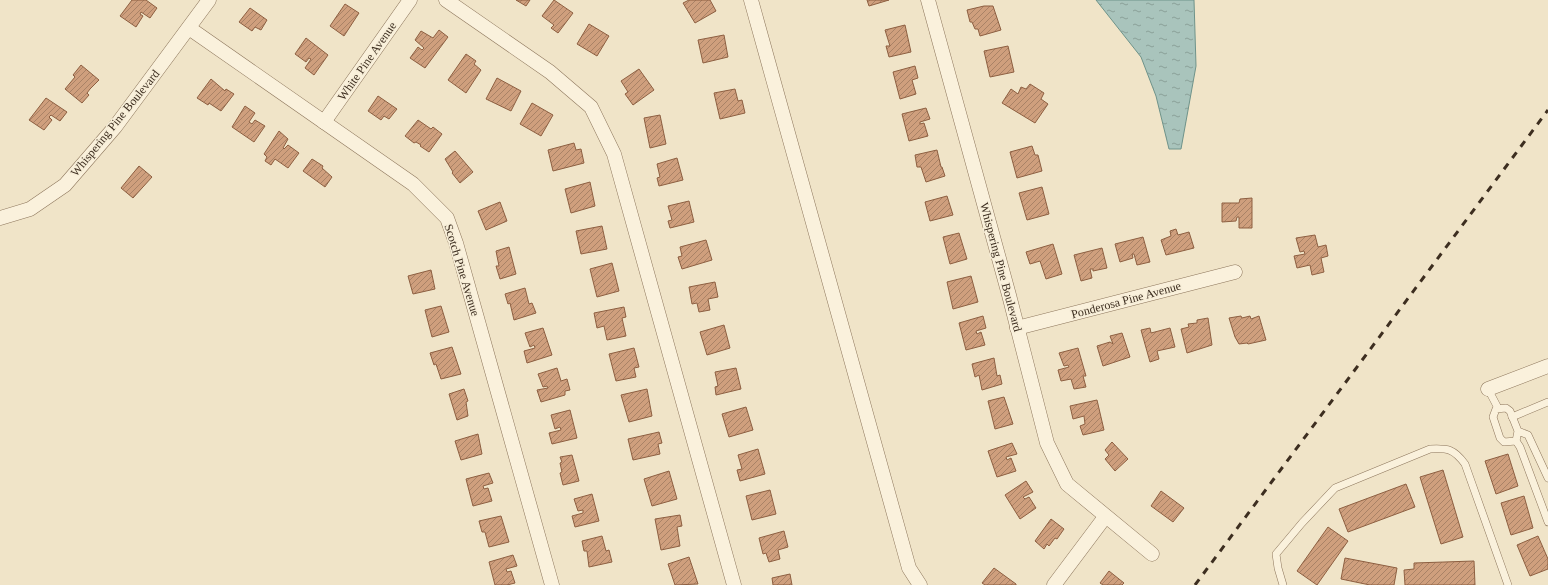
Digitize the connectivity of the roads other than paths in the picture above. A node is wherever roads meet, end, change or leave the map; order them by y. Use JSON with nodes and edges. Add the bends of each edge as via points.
{"nodes":[{"id":1,"x":209,"y":0,"type":"edge"},
{"id":2,"x":410,"y":0,"type":"edge"},
{"id":3,"x":446,"y":0,"type":"edge"},
{"id":4,"x":751,"y":0,"type":"edge"},
{"id":5,"x":928,"y":0,"type":"edge"},
{"id":6,"x":189,"y":28,"type":"junction"},
{"id":7,"x":324,"y":122,"type":"junction"},
{"id":8,"x":0,"y":218,"type":"edge"},
{"id":9,"x":1235,"y":272,"type":"dead end"},
{"id":10,"x":1017,"y":328,"type":"junction"},
{"id":11,"x":1548,"y":366,"type":"edge"},
{"id":12,"x":1488,"y":388,"type":"joint"},
{"id":13,"x":1548,"y":402,"type":"edge"},
{"id":14,"x":1498,"y":408,"type":"junction"},
{"id":15,"x":1512,"y":417,"type":"junction"},
{"id":16,"x":1518,"y":431,"type":"junction"},
{"id":17,"x":1516,"y":441,"type":"junction"},
{"id":18,"x":1548,"y":478,"type":"edge"},
{"id":19,"x":1105,"y":517,"type":"junction"},
{"id":20,"x":1548,"y":522,"type":"edge"},
{"id":21,"x":1152,"y":554,"type":"dead end"},
{"id":22,"x":552,"y":585,"type":"edge"},
{"id":23,"x":734,"y":585,"type":"edge"},
{"id":24,"x":920,"y":585,"type":"edge"},
{"id":25,"x":1054,"y":585,"type":"edge"},
{"id":26,"x":1283,"y":585,"type":"edge"},
{"id":27,"x":1508,"y":585,"type":"edge"}],
"edges":[{"from":1,"to":6,"type":"street","name":"Whispering Pine Boulevard"},
{"from":2,"to":7,"type":"street","name":"White Pine Avenue"},
{"from":3,"to":23,"type":"street","via":[[550,72],[591,107],[614,154]]},
{"from":4,"to":24,"type":"street","via":[[910,568]]},
{"from":5,"to":10,"type":"street","name":"Whispering Pine Boulevard"},
{"from":6,"to":7,"type":"street","name":"Scotch Pine Avenue"},
{"from":6,"to":8,"type":"street","name":"Whispering Pine Boulevard","via":[[115,127],[65,185],[30,209]]},
{"from":7,"to":22,"type":"street","name":"Scotch Pine Avenue","via":[[413,184],[446,218],[458,251]]},
{"from":9,"to":10,"type":"street","name":"Ponderosa Pine Avenue"},
{"from":10,"to":19,"type":"street","name":"Whispering Pine Boulevard","via":[[1054,461],[1067,484]]},
{"from":11,"to":12,"type":"street"},
{"from":12,"to":14,"type":"lane"},
{"from":13,"to":15,"type":"lane"},
{"from":14,"to":15,"type":"lane","via":[[1506,408]]},
{"from":14,"to":17,"type":"lane","via":[[1493,417],[1500,438],[1504,442]]},
{"from":15,"to":16,"type":"lane"},
{"from":16,"to":17,"type":"lane"},
{"from":16,"to":18,"type":"lane","via":[[1528,435]]},
{"from":17,"to":20,"type":"lane"},
{"from":19,"to":21,"type":"street","name":"Whispering Pine Boulevard"},
{"from":19,"to":25,"type":"street"},
{"from":26,"to":27,"type":"lane","via":[[1276,554],[1336,488],[1430,449],[1444,448],[1456,453],[1466,464]]}]}
